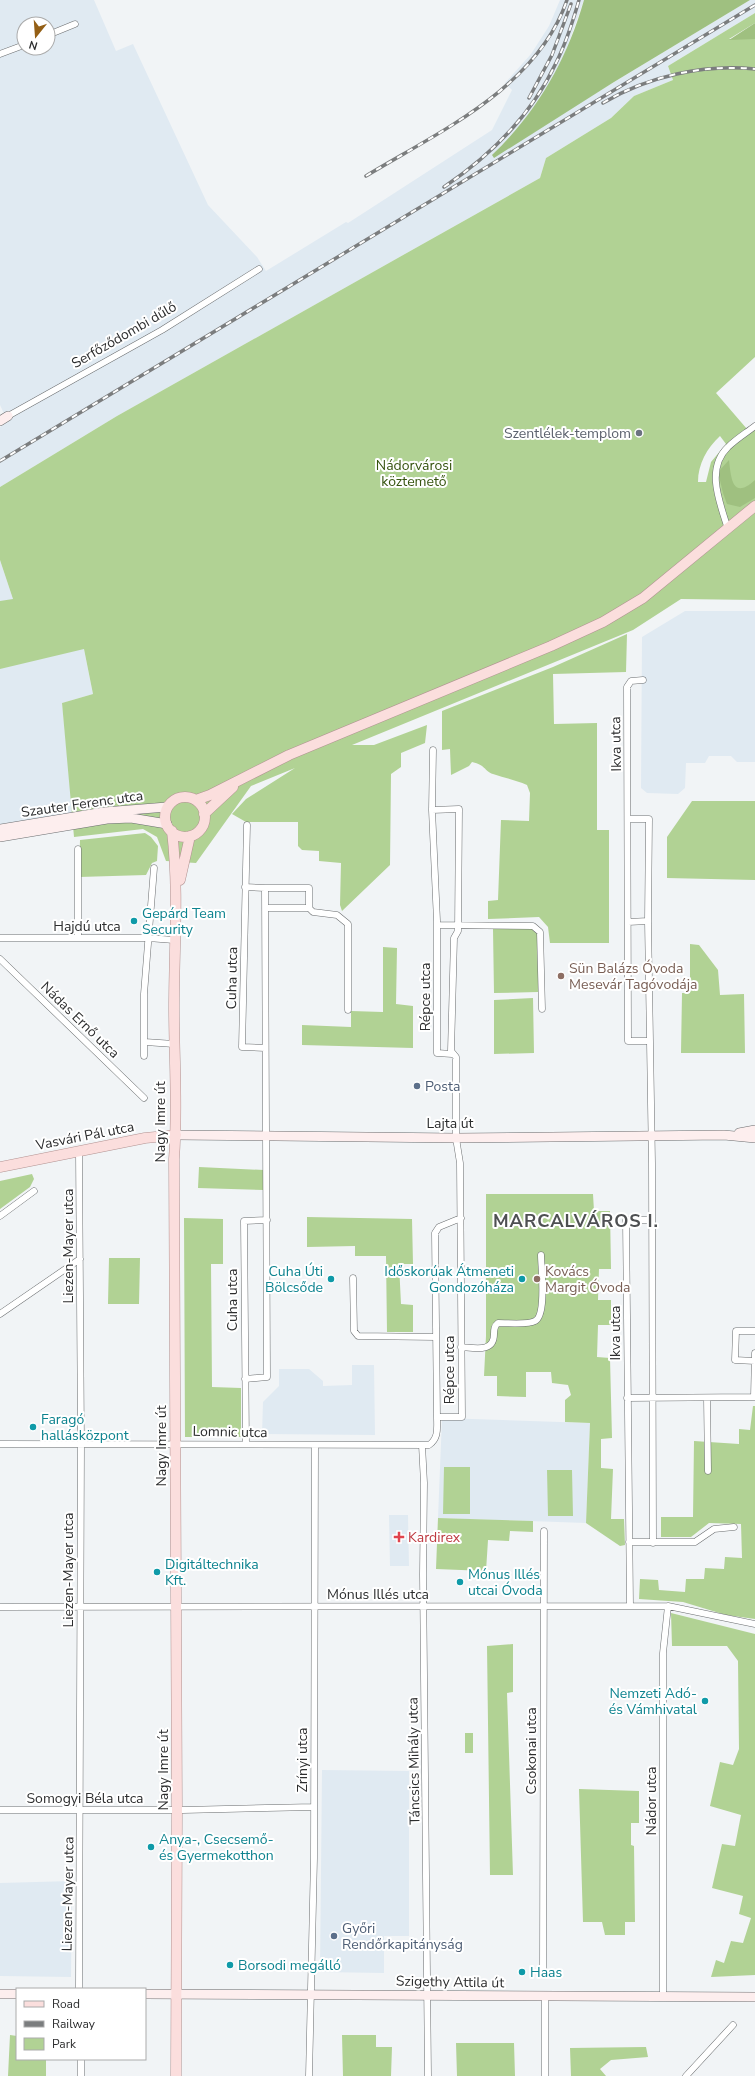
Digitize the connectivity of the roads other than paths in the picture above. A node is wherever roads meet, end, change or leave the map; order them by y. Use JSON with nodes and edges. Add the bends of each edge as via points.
{"nodes":[{"id":1,"x":75,"y":24,"type":"dead end"},
{"id":2,"x":56,"y":32,"type":"edge"},
{"id":3,"x":16,"y":48,"type":"edge"},
{"id":4,"x":0,"y":54,"type":"edge"},
{"id":5,"x":259,"y":269,"type":"dead end"},
{"id":6,"x":4,"y":419,"type":"edge"},
{"id":7,"x":755,"y":426,"type":"edge"},
{"id":8,"x":755,"y":506,"type":"edge"},
{"id":9,"x":728,"y":529,"type":"junction"},
{"id":10,"x":642,"y":680,"type":"dead end"},
{"id":11,"x":433,"y":750,"type":"dead end"},
{"id":12,"x":243,"y":778,"type":"junction"},
{"id":13,"x":196,"y":800,"type":"junction"},
{"id":14,"x":167,"y":807,"type":"junction"},
{"id":15,"x":432,"y":810,"type":"junction"},
{"id":16,"x":204,"y":814,"type":"junction"},
{"id":17,"x":628,"y":819,"type":"junction"},
{"id":18,"x":247,"y":824,"type":"dead end"},
{"id":19,"x":169,"y":828,"type":"junction"},
{"id":20,"x":0,"y":830,"type":"edge"},
{"id":21,"x":190,"y":836,"type":"junction"},
{"id":22,"x":0,"y":837,"type":"edge"},
{"id":23,"x":78,"y":849,"type":"dead end"},
{"id":24,"x":154,"y":868,"type":"dead end"},
{"id":25,"x":245,"y":887,"type":"junction"},
{"id":26,"x":265,"y":888,"type":"junction"},
{"id":27,"x":176,"y":898,"type":"junction"},
{"id":28,"x":265,"y":908,"type":"junction"},
{"id":29,"x":309,"y":908,"type":"junction"},
{"id":30,"x":648,"y":921,"type":"junction"},
{"id":31,"x":628,"y":922,"type":"junction"},
{"id":32,"x":437,"y":925,"type":"junction"},
{"id":33,"x":458,"y":925,"type":"junction"},
{"id":34,"x":0,"y":938,"type":"edge"},
{"id":35,"x":78,"y":938,"type":"junction"},
{"id":36,"x":148,"y":938,"type":"junction"},
{"id":37,"x":174,"y":940,"type":"junction"},
{"id":38,"x":0,"y":959,"type":"edge"},
{"id":39,"x":542,"y":1009,"type":"dead end"},
{"id":40,"x":348,"y":1010,"type":"dead end"},
{"id":41,"x":145,"y":1042,"type":"junction"},
{"id":42,"x":649,"y":1042,"type":"junction"},
{"id":43,"x":174,"y":1044,"type":"junction"},
{"id":44,"x":265,"y":1048,"type":"junction"},
{"id":45,"x":452,"y":1054,"type":"junction"},
{"id":46,"x":144,"y":1056,"type":"dead end"},
{"id":47,"x":144,"y":1098,"type":"dead end"},
{"id":48,"x":755,"y":1130,"type":"edge"},
{"id":49,"x":176,"y":1135,"type":"junction"},
{"id":50,"x":724,"y":1135,"type":"junction"},
{"id":51,"x":651,"y":1136,"type":"junction"},
{"id":52,"x":266,"y":1137,"type":"junction"},
{"id":53,"x":456,"y":1138,"type":"junction"},
{"id":54,"x":755,"y":1138,"type":"edge"},
{"id":55,"x":79,"y":1151,"type":"junction"},
{"id":56,"x":0,"y":1167,"type":"edge"},
{"id":57,"x":34,"y":1191,"type":"dead end"},
{"id":58,"x":0,"y":1216,"type":"edge"},
{"id":59,"x":461,"y":1218,"type":"junction"},
{"id":60,"x":267,"y":1220,"type":"junction"},
{"id":61,"x":651,"y":1220,"type":"junction"},
{"id":62,"x":541,"y":1255,"type":"dead end"},
{"id":63,"x":80,"y":1259,"type":"junction"},
{"id":64,"x":353,"y":1278,"type":"dead end"},
{"id":65,"x":0,"y":1314,"type":"edge"},
{"id":66,"x":755,"y":1331,"type":"edge"},
{"id":67,"x":436,"y":1337,"type":"junction"},
{"id":68,"x":461,"y":1347,"type":"junction"},
{"id":69,"x":755,"y":1353,"type":"edge"},
{"id":70,"x":755,"y":1361,"type":"edge"},
{"id":71,"x":244,"y":1379,"type":"junction"},
{"id":72,"x":627,"y":1398,"type":"junction"},
{"id":73,"x":652,"y":1398,"type":"junction"},
{"id":74,"x":707,"y":1398,"type":"junction"},
{"id":75,"x":438,"y":1417,"type":"junction"},
{"id":76,"x":81,"y":1443,"type":"junction"},
{"id":77,"x":175,"y":1443,"type":"junction"},
{"id":78,"x":0,"y":1444,"type":"edge"},
{"id":79,"x":246,"y":1444,"type":"junction"},
{"id":80,"x":315,"y":1445,"type":"junction"},
{"id":81,"x":422,"y":1445,"type":"junction"},
{"id":82,"x":708,"y":1471,"type":"dead end"},
{"id":83,"x":734,"y":1527,"type":"dead end"},
{"id":84,"x":544,"y":1531,"type":"dead end"},
{"id":85,"x":629,"y":1542,"type":"junction"},
{"id":86,"x":653,"y":1543,"type":"junction"},
{"id":87,"x":314,"y":1605,"type":"junction"},
{"id":88,"x":630,"y":1605,"type":"junction"},
{"id":89,"x":0,"y":1606,"type":"edge"},
{"id":90,"x":424,"y":1606,"type":"junction"},
{"id":91,"x":543,"y":1606,"type":"junction"},
{"id":92,"x":668,"y":1606,"type":"junction"},
{"id":93,"x":176,"y":1607,"type":"junction"},
{"id":94,"x":79,"y":1608,"type":"junction"},
{"id":95,"x":755,"y":1624,"type":"edge"},
{"id":96,"x":314,"y":1807,"type":"junction"},
{"id":97,"x":81,"y":1808,"type":"junction"},
{"id":98,"x":0,"y":1810,"type":"edge"},
{"id":99,"x":177,"y":1810,"type":"junction"},
{"id":100,"x":542,"y":1970,"type":"dead end"},
{"id":101,"x":79,"y":1988,"type":"edge"},
{"id":102,"x":0,"y":1994,"type":"edge"},
{"id":103,"x":16,"y":1994,"type":"edge"},
{"id":104,"x":146,"y":1994,"type":"edge"},
{"id":105,"x":176,"y":1994,"type":"junction"},
{"id":106,"x":311,"y":1994,"type":"junction"},
{"id":107,"x":427,"y":1996,"type":"junction"},
{"id":108,"x":545,"y":1996,"type":"junction"},
{"id":109,"x":663,"y":1996,"type":"junction"},
{"id":110,"x":755,"y":1997,"type":"edge"},
{"id":111,"x":733,"y":2025,"type":"dead end"},
{"id":112,"x":81,"y":2060,"type":"edge"},
{"id":113,"x":81,"y":2076,"type":"edge"},
{"id":114,"x":176,"y":2076,"type":"edge"},
{"id":115,"x":309,"y":2076,"type":"edge"},
{"id":116,"x":428,"y":2076,"type":"edge"},
{"id":117,"x":545,"y":2076,"type":"edge"},
{"id":118,"x":686,"y":2076,"type":"edge"}],
"edges":[{"from":1,"to":2,"type":"street"},
{"from":3,"to":4,"type":"street"},
{"from":5,"to":6,"type":"street","name":"Serfőződombi dűlő","via":[[162,330]]},
{"from":7,"to":9,"type":"street","via":[[722,453],[715,472],[717,493]]},
{"from":8,"to":9,"type":"main road"},
{"from":9,"to":12,"type":"main road","via":[[643,598],[604,622],[289,755]]},
{"from":10,"to":17,"type":"street","name":"Ikva utca","via":[[631,681],[627,687]]},
{"from":11,"to":15,"type":"street","name":"Répce utca"},
{"from":12,"to":13,"type":"main road"},
{"from":12,"to":16,"type":"main road"},
{"from":13,"to":14,"type":"main road","via":[[182,797]]},
{"from":13,"to":16,"type":"main road"},
{"from":14,"to":19,"type":"main road","via":[[165,814]]},
{"from":14,"to":20,"type":"street","name":"Szauter Ferenc utca","via":[[104,812]]},
{"from":15,"to":32,"type":"street","name":"Répce utca"},
{"from":15,"to":33,"type":"street","name":"Répce utca","via":[[459,809]]},
{"from":16,"to":21,"type":"main road","via":[[204,823]]},
{"from":17,"to":30,"type":"street","via":[[649,819]]},
{"from":17,"to":31,"type":"street","name":"Ikva utca"},
{"from":18,"to":25,"type":"street","name":"Cuha utca"},
{"from":19,"to":21,"type":"main road","via":[[183,836]]},
{"from":19,"to":22,"type":"street","name":"Szauter Ferenc utca","via":[[131,818],[106,819]]},
{"from":19,"to":27,"type":"main road","name":"Nagy Imre út","via":[[176,863]]},
{"from":21,"to":27,"type":"main road","name":"Nagy Imre út"},
{"from":23,"to":35,"type":"street"},
{"from":24,"to":36,"type":"street"},
{"from":25,"to":26,"type":"street"},
{"from":25,"to":44,"type":"street","name":"Cuha utca","via":[[242,1047]]},
{"from":26,"to":28,"type":"street"},
{"from":26,"to":29,"type":"street","via":[[309,888]]},
{"from":27,"to":37,"type":"main road","name":"Nagy Imre út"},
{"from":28,"to":29,"type":"street"},
{"from":28,"to":44,"type":"street"},
{"from":29,"to":40,"type":"street","via":[[313,912],[338,915],[348,924]]},
{"from":30,"to":31,"type":"street"},
{"from":30,"to":42,"type":"street"},
{"from":31,"to":42,"type":"street","name":"Ikva utca","via":[[628,1041]]},
{"from":32,"to":33,"type":"street"},
{"from":32,"to":45,"type":"street","name":"Répce utca","via":[[438,1053]]},
{"from":33,"to":39,"type":"street","via":[[533,926],[540,932]]},
{"from":33,"to":45,"type":"street","name":"Répce utca","via":[[454,938]]},
{"from":34,"to":35,"type":"street","name":"Hajdú utca"},
{"from":35,"to":36,"type":"street","name":"Hajdú utca"},
{"from":36,"to":37,"type":"street","name":"Hajdú utca"},
{"from":36,"to":41,"type":"street","via":[[144,994]]},
{"from":37,"to":43,"type":"main road","name":"Nagy Imre út"},
{"from":38,"to":47,"type":"street","name":"Nádas Ernő utca"},
{"from":41,"to":43,"type":"street"},
{"from":41,"to":46,"type":"street"},
{"from":42,"to":51,"type":"street"},
{"from":43,"to":49,"type":"main road","name":"Nagy Imre út"},
{"from":44,"to":52,"type":"street"},
{"from":45,"to":53,"type":"street","name":"Répce utca","via":[[456,1057]]},
{"from":48,"to":50,"type":"street","name":"Lajta út"},
{"from":49,"to":52,"type":"street","name":"Lajta út"},
{"from":49,"to":55,"type":"main road","name":"Vasvári Pál utca","via":[[145,1138]]},
{"from":49,"to":77,"type":"main road","name":"Nagy Imre út"},
{"from":50,"to":51,"type":"street","name":"Lajta út"},
{"from":50,"to":54,"type":"street","name":"Lajta út"},
{"from":51,"to":53,"type":"street","name":"Lajta út"},
{"from":51,"to":61,"type":"street"},
{"from":52,"to":53,"type":"street","name":"Lajta út"},
{"from":52,"to":60,"type":"street"},
{"from":53,"to":59,"type":"street","name":"Répce utca","via":[[460,1163]]},
{"from":55,"to":56,"type":"main road","name":"Vasvári Pál utca"},
{"from":55,"to":63,"type":"street","name":"Liezen-Mayer utca"},
{"from":57,"to":58,"type":"street"},
{"from":59,"to":67,"type":"street","name":"Répce utca","via":[[439,1226],[435,1233]]},
{"from":59,"to":68,"type":"street","name":"Répce utca"},
{"from":60,"to":71,"type":"street","via":[[267,1377]]},
{"from":60,"to":71,"type":"street","name":"Cuha utca","via":[[244,1221]]},
{"from":61,"to":72,"type":"street","name":"Ikva utca","via":[[626,1220]]},
{"from":61,"to":73,"type":"street"},
{"from":62,"to":68,"type":"street","via":[[542,1310],[539,1318],[534,1322],[498,1323],[495,1325],[494,1341],[486,1348]]},
{"from":63,"to":65,"type":"street"},
{"from":63,"to":76,"type":"street","name":"Liezen-Mayer utca"},
{"from":64,"to":67,"type":"street","name":"Répce utca","via":[[354,1331],[358,1336]]},
{"from":66,"to":70,"type":"street","via":[[736,1331],[735,1360]]},
{"from":67,"to":75,"type":"street","name":"Répce utca"},
{"from":68,"to":75,"type":"street","name":"Répce utca","via":[[462,1417]]},
{"from":69,"to":70,"type":"street"},
{"from":70,"to":74,"type":"street","via":[[754,1397]]},
{"from":71,"to":79,"type":"street","name":"Cuha utca"},
{"from":72,"to":73,"type":"street"},
{"from":72,"to":85,"type":"street","name":"Ikva utca"},
{"from":73,"to":74,"type":"street"},
{"from":73,"to":86,"type":"street"},
{"from":74,"to":82,"type":"street"},
{"from":75,"to":81,"type":"street","via":[[434,1441],[429,1445]]},
{"from":76,"to":77,"type":"street","name":"Lomnic utca"},
{"from":76,"to":78,"type":"street","name":"Lomnic utca"},
{"from":76,"to":94,"type":"street","name":"Liezen-Mayer utca"},
{"from":77,"to":79,"type":"street","name":"Lomnic utca"},
{"from":77,"to":93,"type":"main road","name":"Nagy Imre út"},
{"from":79,"to":80,"type":"street","name":"Lomnic utca"},
{"from":80,"to":81,"type":"street","name":"Lomnic utca"},
{"from":80,"to":87,"type":"street","name":"Zrínyi utca"},
{"from":81,"to":90,"type":"street","name":"Táncsics Mihály utca"},
{"from":83,"to":86,"type":"street","via":[[714,1529],[695,1542]]},
{"from":84,"to":91,"type":"street","name":"Csokonai utca"},
{"from":85,"to":86,"type":"street"},
{"from":85,"to":88,"type":"street","name":"Ikva utca"},
{"from":87,"to":90,"type":"street","name":"Mónus Illés utca"},
{"from":87,"to":93,"type":"street","name":"Mónus Illés utca"},
{"from":87,"to":96,"type":"street","name":"Zrínyi utca"},
{"from":88,"to":91,"type":"street","name":"Mónus Illés utca"},
{"from":88,"to":92,"type":"street","name":"Mónus Illés utca"},
{"from":89,"to":94,"type":"street","name":"Mónus Illés utca"},
{"from":90,"to":91,"type":"street","name":"Mónus Illés utca"},
{"from":90,"to":107,"type":"street","name":"Táncsics Mihály utca"},
{"from":91,"to":100,"type":"street","name":"Csokonai utca"},
{"from":92,"to":95,"type":"street","name":"Mónus Illés utca"},
{"from":92,"to":109,"type":"street","name":"Nádor utca","via":[[663,1653]]},
{"from":93,"to":94,"type":"street","name":"Mónus Illés utca"},
{"from":93,"to":99,"type":"main road","name":"Nagy Imre út"},
{"from":94,"to":97,"type":"street","name":"Liezen-Mayer utca"},
{"from":96,"to":99,"type":"street","name":"Somogyi Béla utca"},
{"from":96,"to":106,"type":"street","name":"Zrínyi utca"},
{"from":97,"to":98,"type":"street","name":"Somogyi Béla utca"},
{"from":97,"to":99,"type":"street","name":"Somogyi Béla utca"},
{"from":97,"to":101,"type":"street","name":"Liezen-Mayer utca"},
{"from":99,"to":105,"type":"main road","name":"Nagy Imre út"},
{"from":102,"to":103,"type":"street"},
{"from":104,"to":105,"type":"street","name":"Szigethy Attila út"},
{"from":105,"to":106,"type":"street","name":"Szigethy Attila út"},
{"from":105,"to":114,"type":"main road","name":"Nagy Imre út"},
{"from":106,"to":107,"type":"street","name":"Szigethy Attila út"},
{"from":106,"to":115,"type":"street","name":"Zrínyi utca"},
{"from":107,"to":108,"type":"street","name":"Szigethy Attila út"},
{"from":107,"to":116,"type":"street","name":"Táncsics Mihály utca"},
{"from":108,"to":109,"type":"street","name":"Szigethy Attila út"},
{"from":108,"to":117,"type":"street"},
{"from":109,"to":110,"type":"street","name":"Szigethy Attila út"},
{"from":111,"to":118,"type":"street"},
{"from":112,"to":113,"type":"street"}]}
